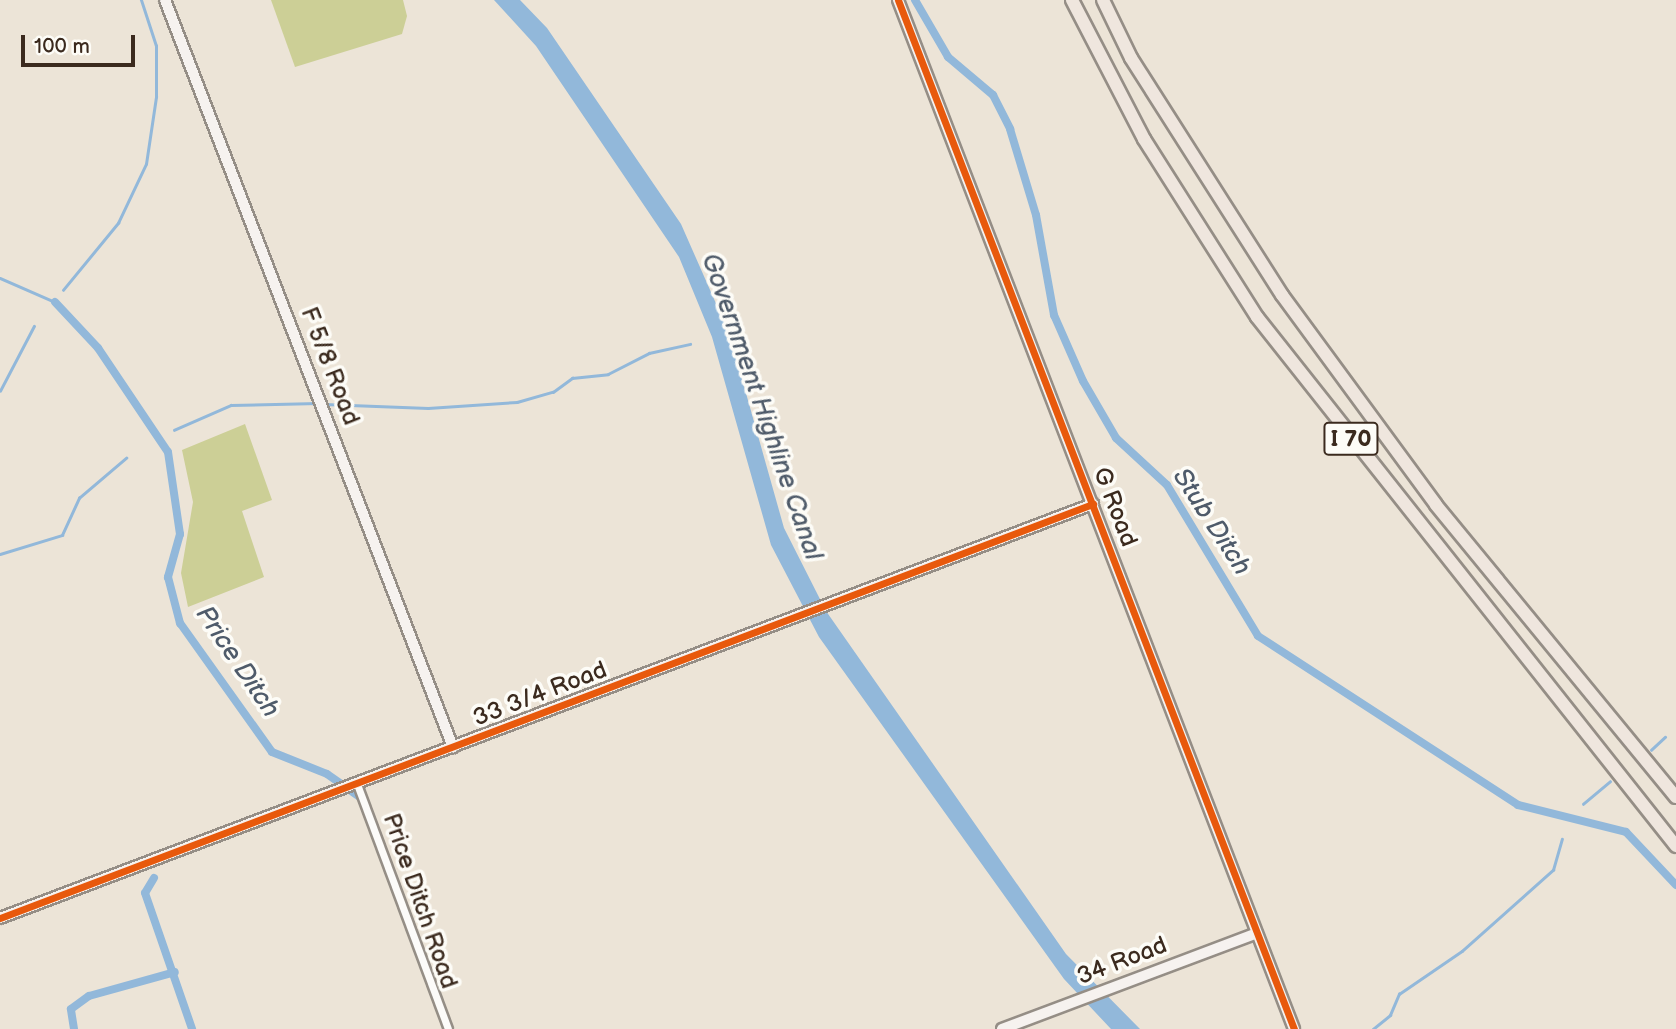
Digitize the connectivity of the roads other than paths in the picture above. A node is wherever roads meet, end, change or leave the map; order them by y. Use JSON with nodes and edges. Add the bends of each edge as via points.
{"nodes":[{"id":1,"x":165,"y":0,"type":"edge"},
{"id":2,"x":898,"y":0,"type":"edge"},
{"id":3,"x":1072,"y":0,"type":"edge"},
{"id":4,"x":1103,"y":0,"type":"edge"},
{"id":5,"x":1093,"y":504,"type":"junction"},
{"id":6,"x":453,"y":747,"type":"junction"},
{"id":7,"x":357,"y":784,"type":"junction"},
{"id":8,"x":1676,"y":797,"type":"edge"},
{"id":9,"x":1676,"y":846,"type":"edge"},
{"id":10,"x":0,"y":918,"type":"edge"},
{"id":11,"x":1257,"y":933,"type":"junction"},
{"id":12,"x":449,"y":1029,"type":"edge"},
{"id":13,"x":1002,"y":1029,"type":"edge"},
{"id":14,"x":1294,"y":1029,"type":"edge"}],
"edges":[{"from":1,"to":6,"type":"street","name":"F 5/8 Road"},
{"from":2,"to":5,"type":"street","name":"G Road"},
{"from":3,"to":9,"type":"highway","number":"I 70","via":[[1144,139],[1257,317]]},
{"from":4,"to":8,"type":"highway","number":"I 70","via":[[1131,58],[1282,295],[1436,505]]},
{"from":5,"to":6,"type":"street","name":"33 3/4 Road"},
{"from":5,"to":11,"type":"street","name":"G Road"},
{"from":6,"to":7,"type":"street","name":"33 3/4 Road"},
{"from":7,"to":10,"type":"street","name":"33 3/4 Road"},
{"from":7,"to":12,"type":"street","name":"Price Ditch Road"},
{"from":11,"to":13,"type":"street","name":"34 Road"},
{"from":11,"to":14,"type":"street","name":"G Road"}]}
